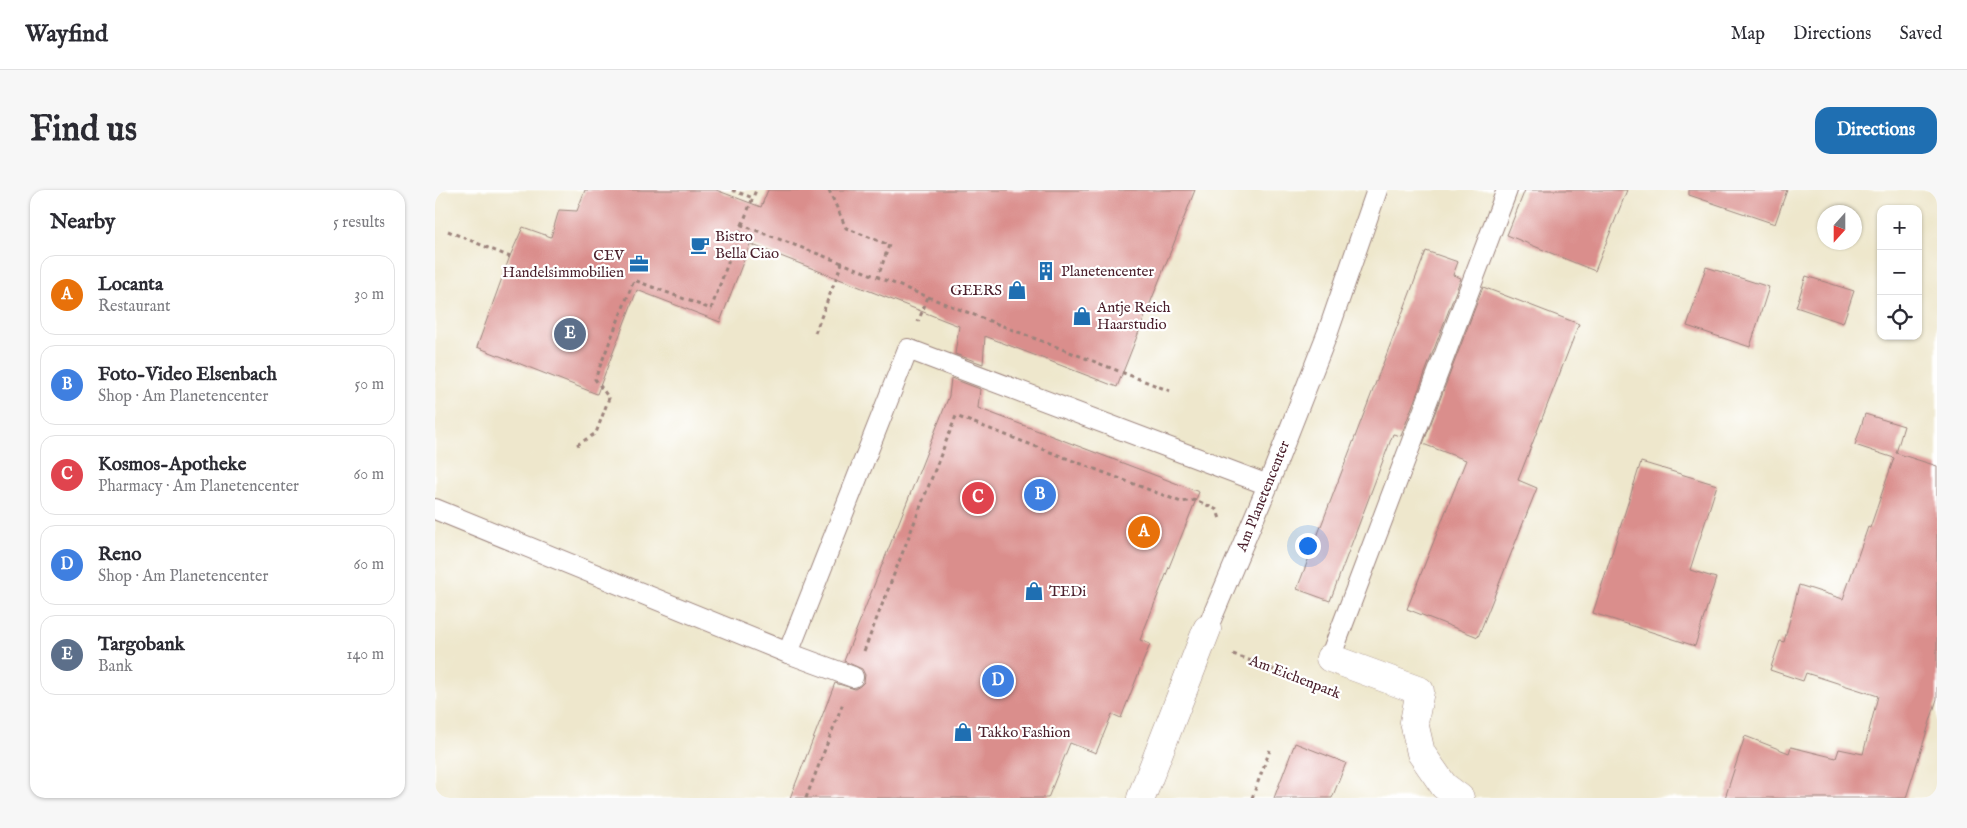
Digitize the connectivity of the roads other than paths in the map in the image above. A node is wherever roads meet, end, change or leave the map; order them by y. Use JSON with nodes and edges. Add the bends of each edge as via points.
{"nodes":[{"id":1,"x":1377,"y":190,"type":"edge"},
{"id":2,"x":1507,"y":190,"type":"edge"},
{"id":3,"x":1268,"y":486,"type":"junction"},
{"id":4,"x":435,"y":509,"type":"edge"},
{"id":5,"x":1204,"y":636,"type":"joint"},
{"id":6,"x":788,"y":653,"type":"junction"},
{"id":7,"x":1330,"y":658,"type":"joint"},
{"id":8,"x":853,"y":677,"type":"road end"},
{"id":9,"x":1447,"y":794,"type":"edge"},
{"id":10,"x":1141,"y":798,"type":"edge"}],
"edges":[{"from":1,"to":3,"type":"lane","name":"Am Planetencenter","via":[[1328,332]]},
{"from":2,"to":7,"type":"lane"},
{"from":3,"to":5,"type":"lane","name":"Am Planetencenter"},
{"from":3,"to":6,"type":"lane","via":[[908,349]]},
{"from":4,"to":6,"type":"lane"},
{"from":5,"to":10,"type":"street","name":"Am Planetencenter"},
{"from":6,"to":8,"type":"lane"},
{"from":7,"to":9,"type":"street","name":"Am Eichenpark","via":[[1419,691],[1414,722],[1421,753]]}]}
